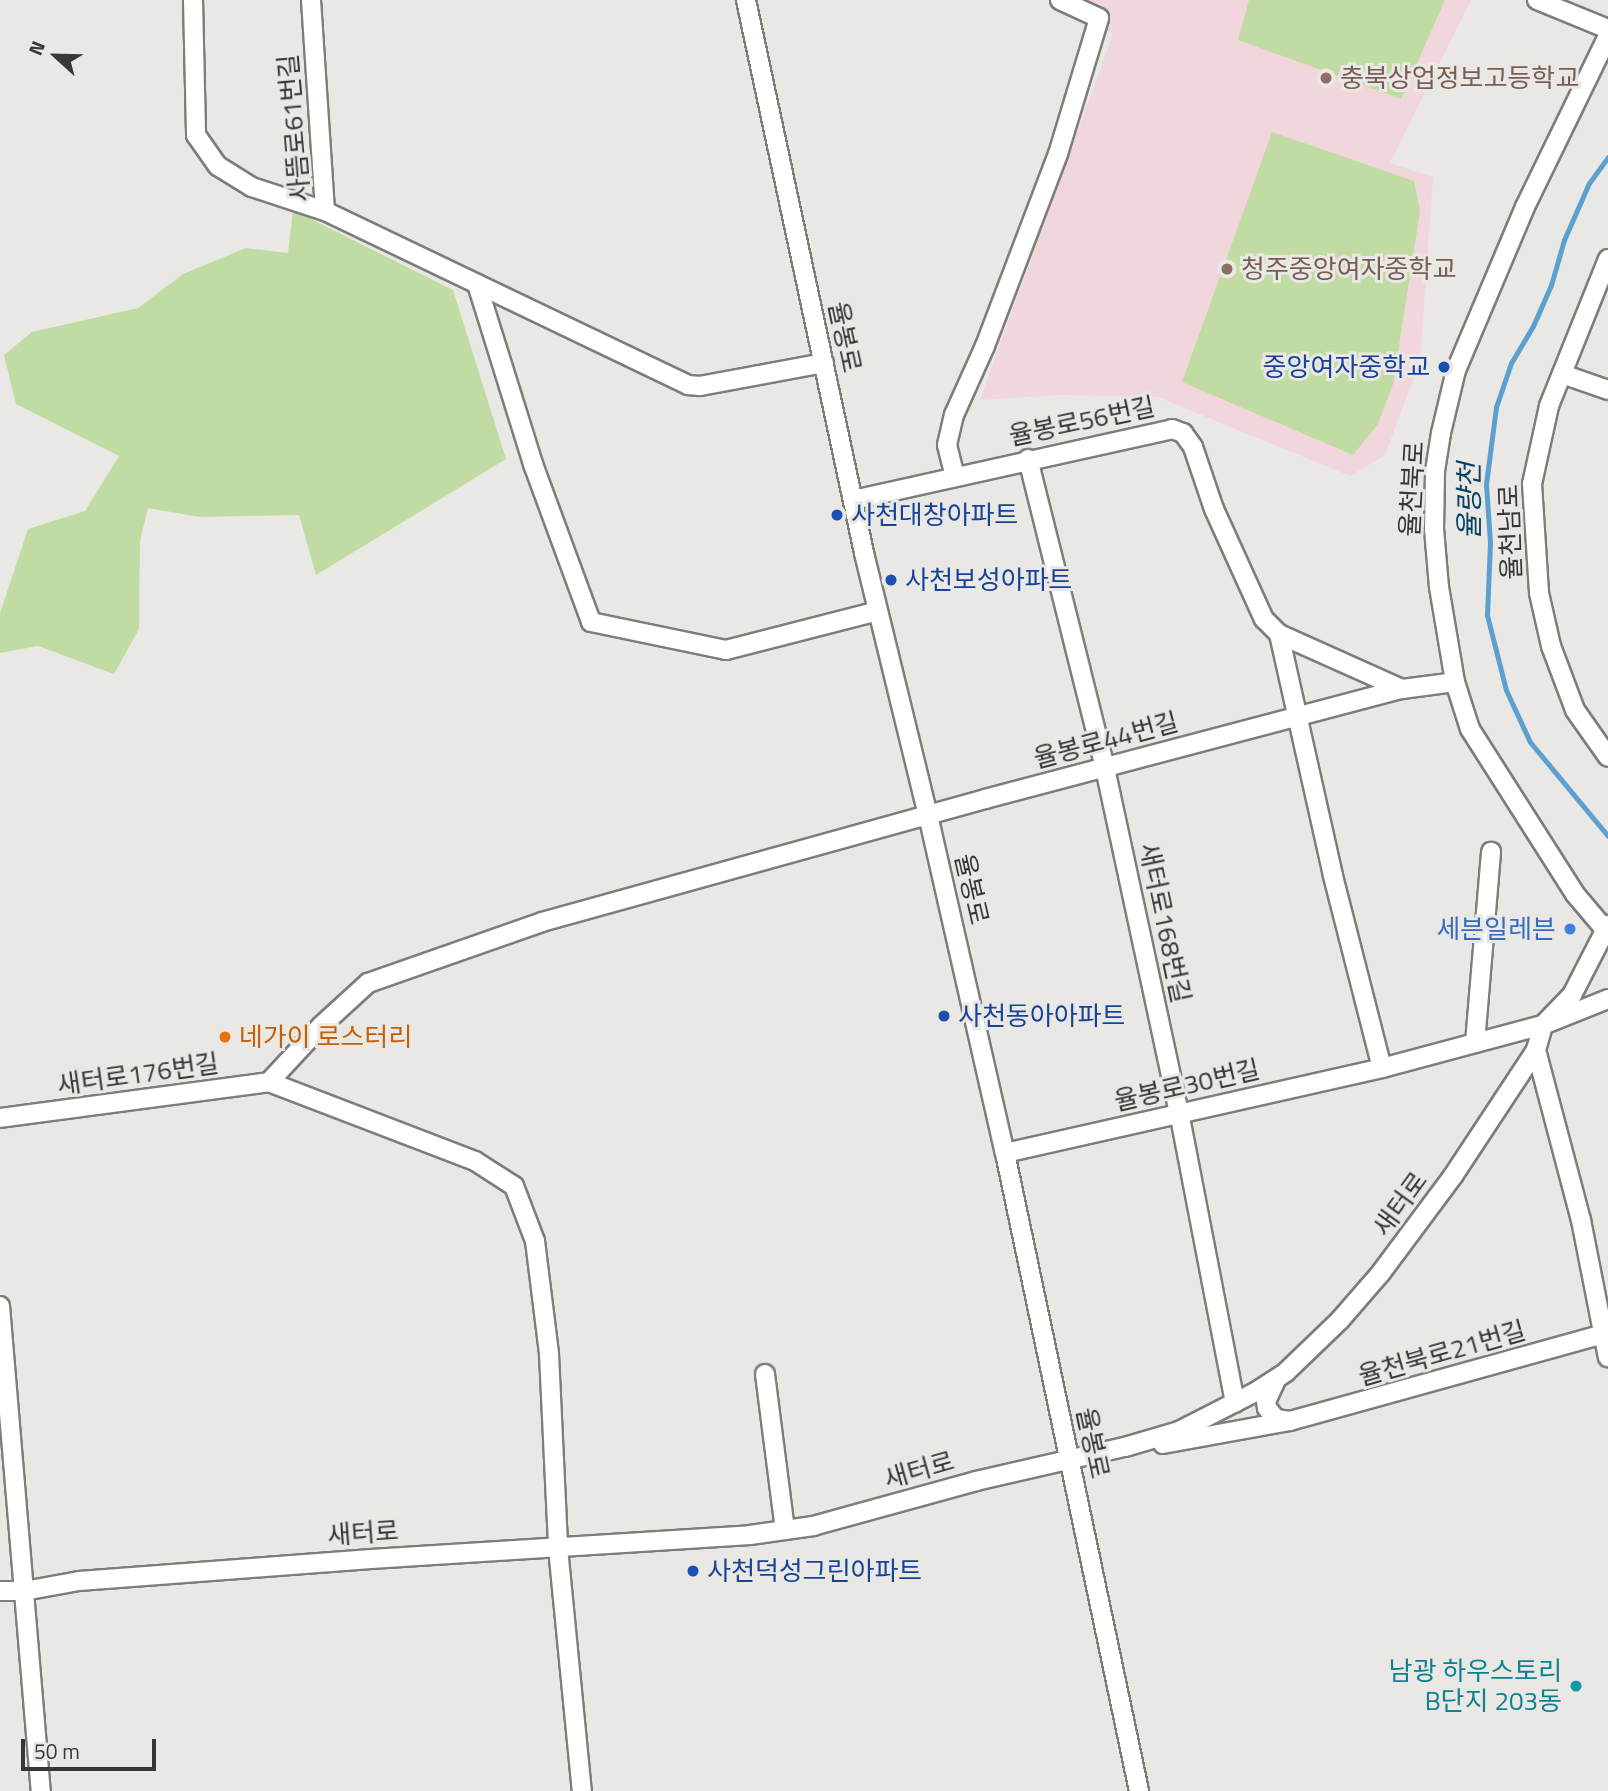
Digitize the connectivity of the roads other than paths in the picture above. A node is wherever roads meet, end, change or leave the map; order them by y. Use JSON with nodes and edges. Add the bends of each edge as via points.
{"nodes":[{"id":1,"x":193,"y":0,"type":"edge"},
{"id":2,"x":311,"y":0,"type":"edge"},
{"id":3,"x":746,"y":0,"type":"edge"},
{"id":4,"x":1060,"y":0,"type":"edge"},
{"id":5,"x":1537,"y":0,"type":"edge"},
{"id":6,"x":1608,"y":29,"type":"edge"},
{"id":7,"x":1608,"y":36,"type":"edge"},
{"id":8,"x":325,"y":211,"type":"junction"},
{"id":9,"x":1608,"y":259,"type":"edge"},
{"id":10,"x":477,"y":284,"type":"junction"},
{"id":11,"x":824,"y":363,"type":"junction"},
{"id":12,"x":1562,"y":374,"type":"junction"},
{"id":13,"x":1608,"y":390,"type":"edge"},
{"id":14,"x":1028,"y":458,"type":"junction"},
{"id":15,"x":955,"y":477,"type":"junction"},
{"id":16,"x":853,"y":500,"type":"junction"},
{"id":17,"x":877,"y":611,"type":"junction"},
{"id":18,"x":1279,"y":634,"type":"junction"},
{"id":19,"x":1455,"y":682,"type":"junction"},
{"id":20,"x":1402,"y":689,"type":"junction"},
{"id":21,"x":1298,"y":717,"type":"junction"},
{"id":22,"x":1608,"y":757,"type":"edge"},
{"id":23,"x":1105,"y":768,"type":"junction"},
{"id":24,"x":928,"y":816,"type":"junction"},
{"id":25,"x":1490,"y":852,"type":"dead end"},
{"id":26,"x":1607,"y":929,"type":"edge"},
{"id":27,"x":1608,"y":999,"type":"edge"},
{"id":28,"x":1543,"y":1025,"type":"junction"},
{"id":29,"x":1475,"y":1043,"type":"junction"},
{"id":30,"x":1536,"y":1050,"type":"junction"},
{"id":31,"x":1382,"y":1068,"type":"junction"},
{"id":32,"x":269,"y":1082,"type":"junction"},
{"id":33,"x":1180,"y":1112,"type":"junction"},
{"id":34,"x":0,"y":1118,"type":"edge"},
{"id":35,"x":1005,"y":1153,"type":"junction"},
{"id":36,"x":0,"y":1306,"type":"edge"},
{"id":37,"x":1605,"y":1334,"type":"edge"},
{"id":38,"x":1608,"y":1357,"type":"edge"},
{"id":39,"x":765,"y":1374,"type":"dead end"},
{"id":40,"x":1277,"y":1378,"type":"junction"},
{"id":41,"x":1235,"y":1403,"type":"junction"},
{"id":42,"x":1290,"y":1421,"type":"junction"},
{"id":43,"x":1101,"y":1453,"type":"junction"},
{"id":44,"x":1069,"y":1460,"type":"junction"},
{"id":45,"x":785,"y":1531,"type":"junction"},
{"id":46,"x":558,"y":1548,"type":"junction"},
{"id":47,"x":0,"y":1591,"type":"edge"},
{"id":48,"x":24,"y":1591,"type":"junction"},
{"id":49,"x":41,"y":1791,"type":"edge"},
{"id":50,"x":582,"y":1791,"type":"edge"},
{"id":51,"x":1139,"y":1791,"type":"edge"}],
"edges":[{"from":1,"to":8,"type":"street","via":[[197,135],[218,166],[252,187]]},
{"from":2,"to":8,"type":"street","name":"사뜸로61번길"},
{"from":3,"to":11,"type":"street","name":"율봉로"},
{"from":4,"to":15,"type":"street","via":[[1099,18],[1058,154],[954,415],[947,445]]},
{"from":5,"to":6,"type":"street"},
{"from":7,"to":19,"type":"street","name":"율천북로","via":[[1525,207],[1447,401],[1435,472],[1434,529],[1438,587]]},
{"from":8,"to":10,"type":"street","name":"사뜸로61번길"},
{"from":9,"to":12,"type":"street","name":"율천남로"},
{"from":10,"to":11,"type":"street","name":"사뜸로61번길","via":[[688,385]]},
{"from":10,"to":17,"type":"street","via":[[533,464],[592,622],[726,650]]},
{"from":11,"to":16,"type":"street","name":"율봉로"},
{"from":12,"to":13,"type":"street"},
{"from":12,"to":22,"type":"street","name":"율천남로","via":[[1549,406],[1532,484],[1539,593],[1560,676],[1575,710]]},
{"from":14,"to":15,"type":"street","name":"율봉로56번길"},
{"from":14,"to":18,"type":"street","name":"율봉로56번길","via":[[1172,429],[1183,433],[1193,447],[1214,509],[1264,619]]},
{"from":14,"to":23,"type":"street","name":"새터로168번길"},
{"from":15,"to":16,"type":"street","name":"율봉로56번길"},
{"from":16,"to":17,"type":"street","name":"율봉로"},
{"from":17,"to":24,"type":"street","name":"율봉로"},
{"from":18,"to":20,"type":"street"},
{"from":18,"to":21,"type":"street","name":"율봉로56번길"},
{"from":19,"to":20,"type":"street","name":"율봉로44번길"},
{"from":19,"to":26,"type":"street","name":"율천북로","via":[[1470,729],[1500,780],[1576,894]]},
{"from":20,"to":21,"type":"street","name":"율봉로44번길"},
{"from":21,"to":23,"type":"street","name":"율봉로44번길"},
{"from":21,"to":31,"type":"street"},
{"from":23,"to":24,"type":"street","name":"율봉로44번길"},
{"from":23,"to":33,"type":"street","name":"새터로168번길"},
{"from":24,"to":32,"type":"street","name":"율봉로44번길","via":[[542,922],[379,977],[321,1026]]},
{"from":24,"to":35,"type":"street","name":"율봉로"},
{"from":25,"to":29,"type":"street"},
{"from":26,"to":28,"type":"street","name":"새터로","via":[[1572,995]]},
{"from":27,"to":28,"type":"street","name":"율봉로30번길"},
{"from":28,"to":29,"type":"street","name":"율봉로30번길"},
{"from":28,"to":30,"type":"street","name":"새터로"},
{"from":29,"to":31,"type":"street","name":"율봉로30번길"},
{"from":30,"to":37,"type":"street"},
{"from":30,"to":40,"type":"street","name":"새터로","via":[[1411,1236],[1340,1320]]},
{"from":31,"to":33,"type":"street","name":"율봉로30번길"},
{"from":32,"to":34,"type":"street","name":"새터로176번길"},
{"from":32,"to":46,"type":"street","name":"새터로176번길","via":[[475,1161],[514,1186],[535,1241],[549,1354]]},
{"from":33,"to":35,"type":"street","name":"율봉로30번길"},
{"from":33,"to":41,"type":"street","name":"새터로168번길"},
{"from":35,"to":44,"type":"street","name":"율봉로"},
{"from":36,"to":48,"type":"street"},
{"from":37,"to":38,"type":"street"},
{"from":37,"to":42,"type":"street","name":"율천북로21번길"},
{"from":39,"to":45,"type":"street"},
{"from":40,"to":41,"type":"street","name":"새터로"},
{"from":40,"to":42,"type":"street","via":[[1267,1408],[1276,1419]]},
{"from":41,"to":43,"type":"street","name":"새터로","via":[[1179,1431]]},
{"from":42,"to":43,"type":"street","name":"율천북로21번길"},
{"from":43,"to":44,"type":"street","name":"새터로"},
{"from":44,"to":45,"type":"street","name":"새터로"},
{"from":44,"to":51,"type":"street","name":"율봉로"},
{"from":45,"to":46,"type":"street","name":"새터로"},
{"from":46,"to":48,"type":"street","name":"새터로","via":[[79,1581]]},
{"from":46,"to":50,"type":"street"},
{"from":47,"to":48,"type":"street","name":"새터로"},
{"from":48,"to":49,"type":"street"}]}
